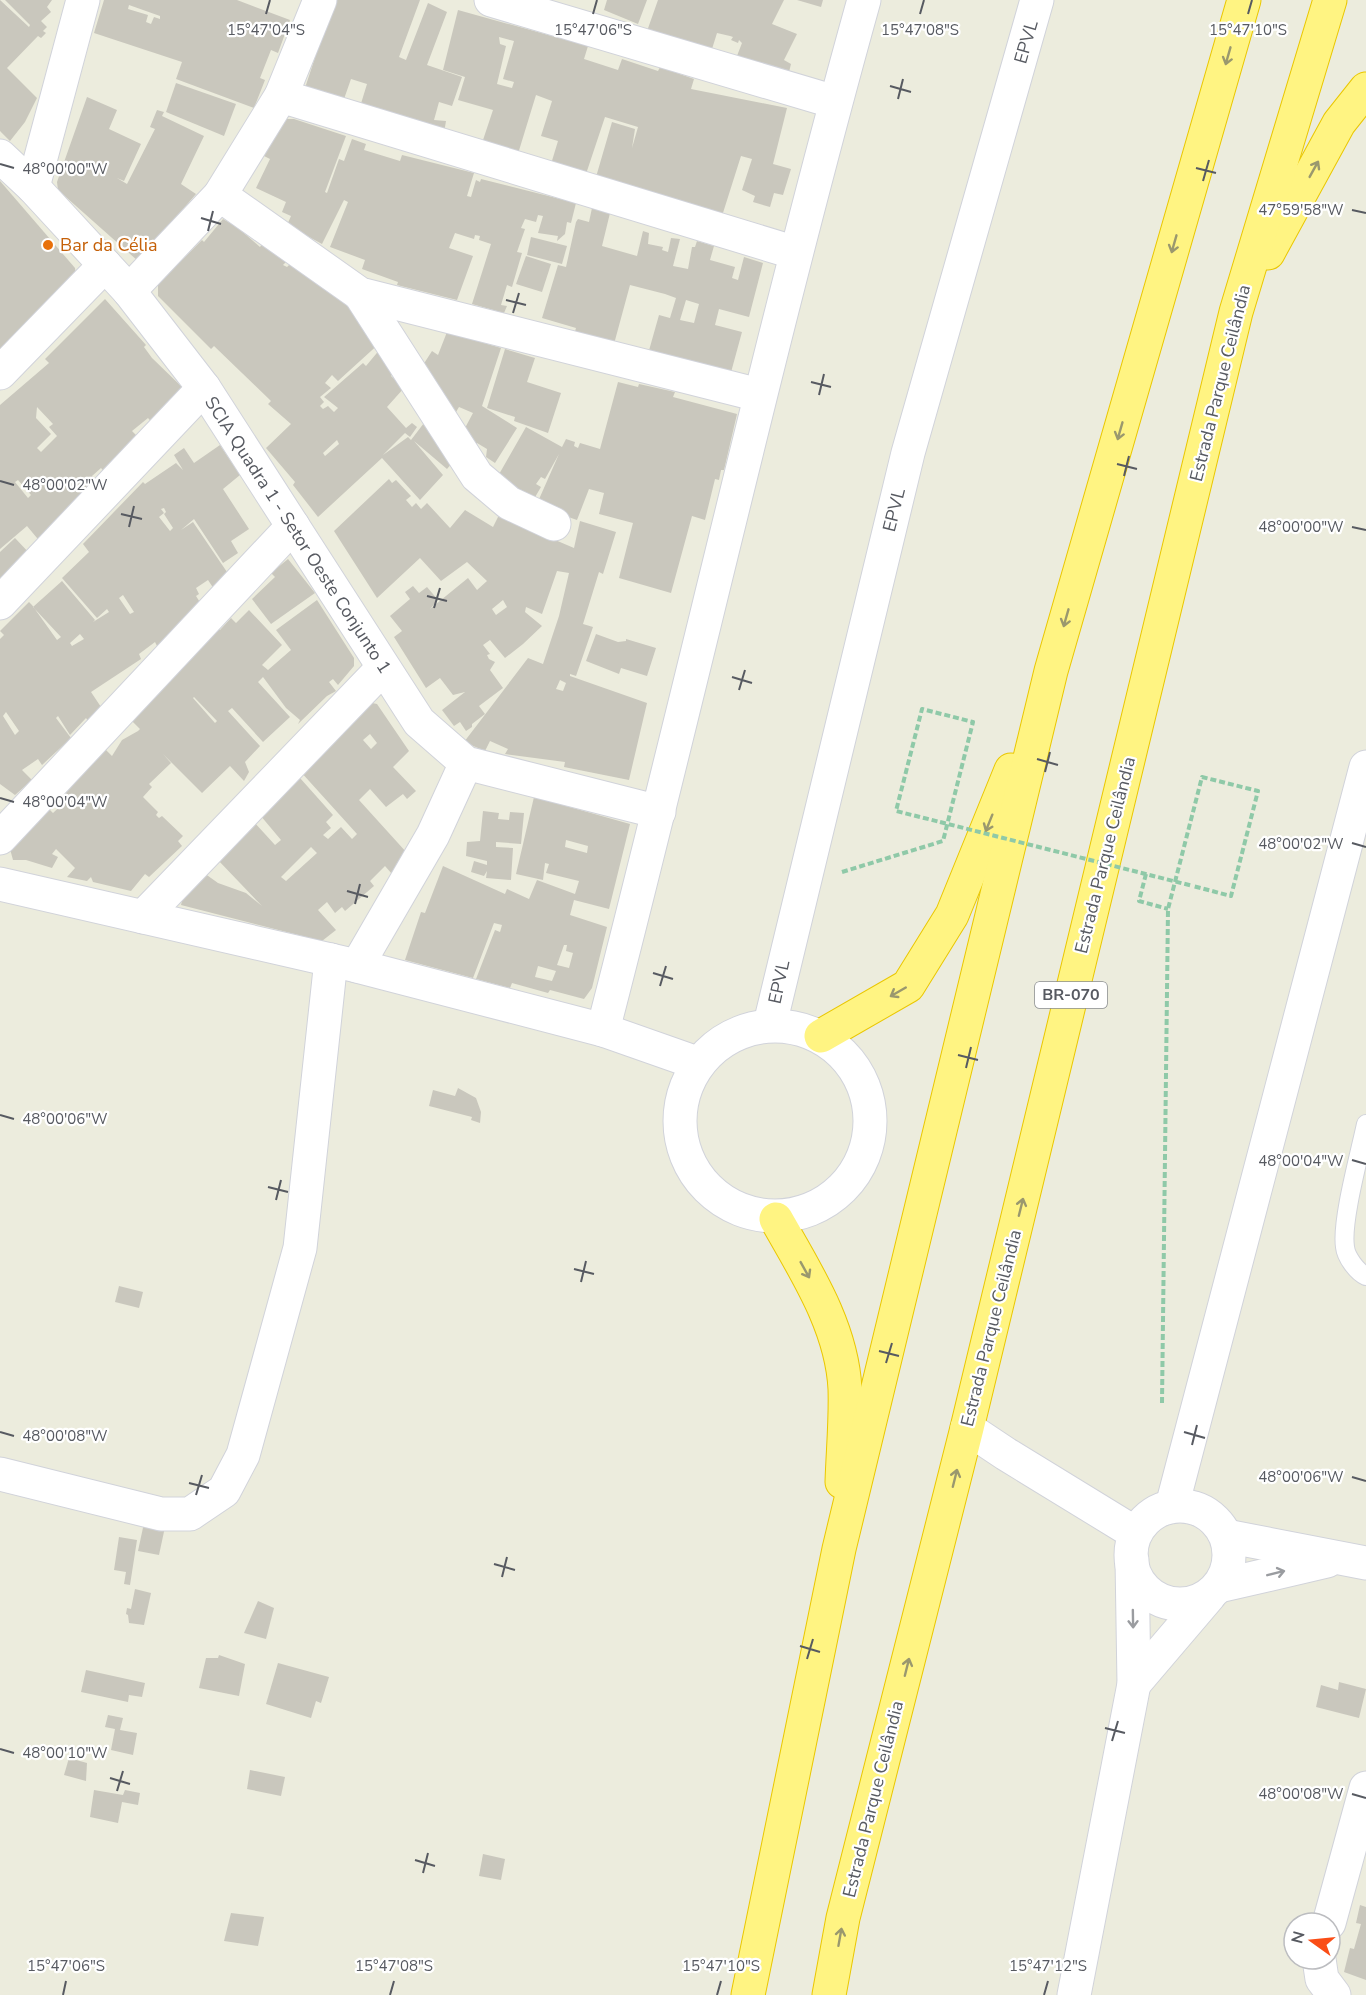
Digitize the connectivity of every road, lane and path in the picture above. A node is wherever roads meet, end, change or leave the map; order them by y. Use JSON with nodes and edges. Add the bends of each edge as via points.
{"nodes":[{"id":1,"x":83,"y":0,"type":"edge"},
{"id":2,"x":320,"y":0,"type":"edge"},
{"id":3,"x":491,"y":0,"type":"edge"},
{"id":4,"x":864,"y":0,"type":"edge"},
{"id":5,"x":1037,"y":0,"type":"edge"},
{"id":6,"x":1244,"y":0,"type":"edge"},
{"id":7,"x":1330,"y":0,"type":"edge"},
{"id":8,"x":1366,"y":89,"type":"edge"},
{"id":9,"x":281,"y":96,"type":"junction"},
{"id":10,"x":836,"y":102,"type":"junction"},
{"id":11,"x":0,"y":156,"type":"edge"},
{"id":12,"x":33,"y":187,"type":"junction"},
{"id":13,"x":220,"y":195,"type":"junction"},
{"id":14,"x":796,"y":253,"type":"junction"},
{"id":15,"x":105,"y":265,"type":"junction"},
{"id":16,"x":129,"y":291,"type":"junction"},
{"id":17,"x":360,"y":294,"type":"junction"},
{"id":18,"x":1236,"y":312,"type":"junction"},
{"id":19,"x":0,"y":373,"type":"edge"},
{"id":20,"x":204,"y":388,"type":"junction"},
{"id":21,"x":759,"y":395,"type":"junction"},
{"id":22,"x":555,"y":524,"type":"dead end"},
{"id":23,"x":293,"y":526,"type":"junction"},
{"id":24,"x":0,"y":603,"type":"edge"},
{"id":25,"x":383,"y":668,"type":"junction"},
{"id":26,"x":1051,"y":671,"type":"junction"},
{"id":27,"x":466,"y":763,"type":"junction"},
{"id":28,"x":1366,"y":767,"type":"edge"},
{"id":29,"x":659,"y":812,"type":"junction"},
{"id":30,"x":0,"y":838,"type":"edge"},
{"id":31,"x":1146,"y":874,"type":"junction"},
{"id":32,"x":0,"y":884,"type":"edge"},
{"id":33,"x":802,"y":884,"type":"junction"},
{"id":34,"x":1168,"y":909,"type":"junction"},
{"id":35,"x":143,"y":917,"type":"junction"},
{"id":36,"x":344,"y":963,"type":"junction"},
{"id":37,"x":770,"y":1024,"type":"junction"},
{"id":38,"x":603,"y":1030,"type":"junction"},
{"id":39,"x":821,"y":1036,"type":"junction"},
{"id":40,"x":697,"y":1063,"type":"junction"},
{"id":41,"x":1366,"y":1124,"type":"edge"},
{"id":42,"x":776,"y":1220,"type":"junction"},
{"id":43,"x":1366,"y":1276,"type":"edge"},
{"id":44,"x":1162,"y":1406,"type":"dead end"},
{"id":45,"x":968,"y":1428,"type":"junction"},
{"id":46,"x":0,"y":1474,"type":"edge"},
{"id":47,"x":1172,"y":1506,"type":"junction"},
{"id":48,"x":1226,"y":1536,"type":"junction"},
{"id":49,"x":1133,"y":1547,"type":"junction"},
{"id":50,"x":840,"y":1549,"type":"junction"},
{"id":51,"x":1352,"y":1560,"type":"edge"},
{"id":52,"x":1214,"y":1591,"type":"junction"},
{"id":53,"x":1134,"y":1684,"type":"junction"},
{"id":54,"x":1366,"y":1788,"type":"edge"},
{"id":55,"x":1332,"y":1911,"type":"edge"},
{"id":56,"x":1321,"y":1971,"type":"edge"},
{"id":57,"x":747,"y":1995,"type":"edge"},
{"id":58,"x":829,"y":1995,"type":"edge"},
{"id":59,"x":1074,"y":1995,"type":"edge"},
{"id":60,"x":1334,"y":1995,"type":"edge"}],
"edges":[{"from":1,"to":12,"type":"street"},
{"from":2,"to":9,"type":"street"},
{"from":3,"to":10,"type":"street"},
{"from":4,"to":10,"type":"street"},
{"from":5,"to":33,"type":"street","name":"EPVL","via":[[908,453]]},
{"from":6,"to":26,"type":"highway","one_way":true},
{"from":7,"to":18,"type":"highway","name":"Estrada Parque Ceilândia","number":"BR-070"},
{"from":18,"to":8,"type":"highway","one_way":true,"via":[[1339,123]]},
{"from":9,"to":13,"type":"street"},
{"from":9,"to":14,"type":"street"},
{"from":10,"to":14,"type":"street"},
{"from":11,"to":12,"type":"street","name":"SCIA Quadra 1 - Setor Oeste Conjunto 1"},
{"from":12,"to":15,"type":"street","name":"SCIA Quadra 1 - Setor Oeste Conjunto 1"},
{"from":13,"to":16,"type":"street"},
{"from":13,"to":17,"type":"street"},
{"from":14,"to":21,"type":"street"},
{"from":15,"to":16,"type":"street","name":"SCIA Quadra 1 - Setor Oeste Conjunto 1"},
{"from":15,"to":19,"type":"street"},
{"from":16,"to":20,"type":"street","name":"SCIA Quadra 1 - Setor Oeste Conjunto 1"},
{"from":17,"to":21,"type":"street"},
{"from":17,"to":22,"type":"street","via":[[477,476],[509,503]]},
{"from":45,"to":18,"type":"highway","name":"Estrada Parque Ceilândia","number":"BR-070","one_way":true},
{"from":20,"to":23,"type":"street","name":"SCIA Quadra 1 - Setor Oeste Conjunto 1"},
{"from":20,"to":24,"type":"street"},
{"from":21,"to":29,"type":"street"},
{"from":23,"to":25,"type":"street","name":"SCIA Quadra 1 - Setor Oeste Conjunto 1"},
{"from":23,"to":30,"type":"street"},
{"from":25,"to":27,"type":"street","name":"SCIA Quadra 1 - Setor Oeste Conjunto 1","via":[[419,722]]},
{"from":25,"to":35,"type":"street"},
{"from":26,"to":39,"type":"highway","one_way":true,"via":[[952,915],[908,986]]},
{"from":26,"to":50,"type":"highway"},
{"from":27,"to":29,"type":"street","name":"SCIA Quadra 1 - Setor Oeste Conjunto 1"},
{"from":27,"to":36,"type":"street","via":[[434,835]]},
{"from":28,"to":47,"type":"street"},
{"from":29,"to":38,"type":"street"},
{"from":31,"to":33,"type":"path","bridge":true,"via":[[939,822],[896,811],[922,709],[973,722],[943,841]]},
{"from":31,"to":34,"type":"path","via":[[1139,901]]},
{"from":31,"to":34,"type":"path","bridge":true,"via":[[1193,886],[1231,896],[1258,791],[1202,777]]},
{"from":32,"to":35,"type":"street"},
{"from":33,"to":37,"type":"street","name":"EPVL"},
{"from":34,"to":44,"type":"path"},
{"from":35,"to":36,"type":"street"},
{"from":36,"to":38,"type":"street"},
{"from":36,"to":46,"type":"street","via":[[300,1248],[243,1455],[224,1491],[190,1514],[161,1514]]},
{"from":37,"to":39,"type":"street"},
{"from":37,"to":40,"type":"street","via":[[717,1043]]},
{"from":38,"to":40,"type":"street"},
{"from":39,"to":42,"type":"street","via":[[846,1056],[863,1082],[871,1113],[868,1145],[835,1198],[807,1214]]},
{"from":40,"to":42,"type":"street","via":[[682,1090],[681,1152],[718,1202]]},
{"from":41,"to":43,"type":"lane","via":[[1345,1249],[1359,1273]]},
{"from":42,"to":50,"type":"highway","one_way":true,"via":[[813,1285],[836,1340],[845,1388]]},
{"from":45,"to":49,"type":"street"},
{"from":58,"to":45,"type":"highway","name":"Estrada Parque Ceilândia","number":"BR-070","one_way":true,"via":[[843,1918]]},
{"from":47,"to":48,"type":"street","via":[[1208,1512]]},
{"from":47,"to":49,"type":"street","via":[[1155,1512]]},
{"from":48,"to":51,"type":"street"},
{"from":48,"to":52,"type":"street","via":[[1229,1559]]},
{"from":49,"to":52,"type":"street","via":[[1143,1587],[1154,1597],[1185,1605]]},
{"from":49,"to":53,"type":"street","one_way":true},
{"from":50,"to":57,"type":"highway"},
{"from":52,"to":51,"type":"street","one_way":true},
{"from":52,"to":53,"type":"street"},
{"from":53,"to":59,"type":"street"},
{"from":54,"to":55,"type":"street"},
{"from":56,"to":60,"type":"street"}]}
